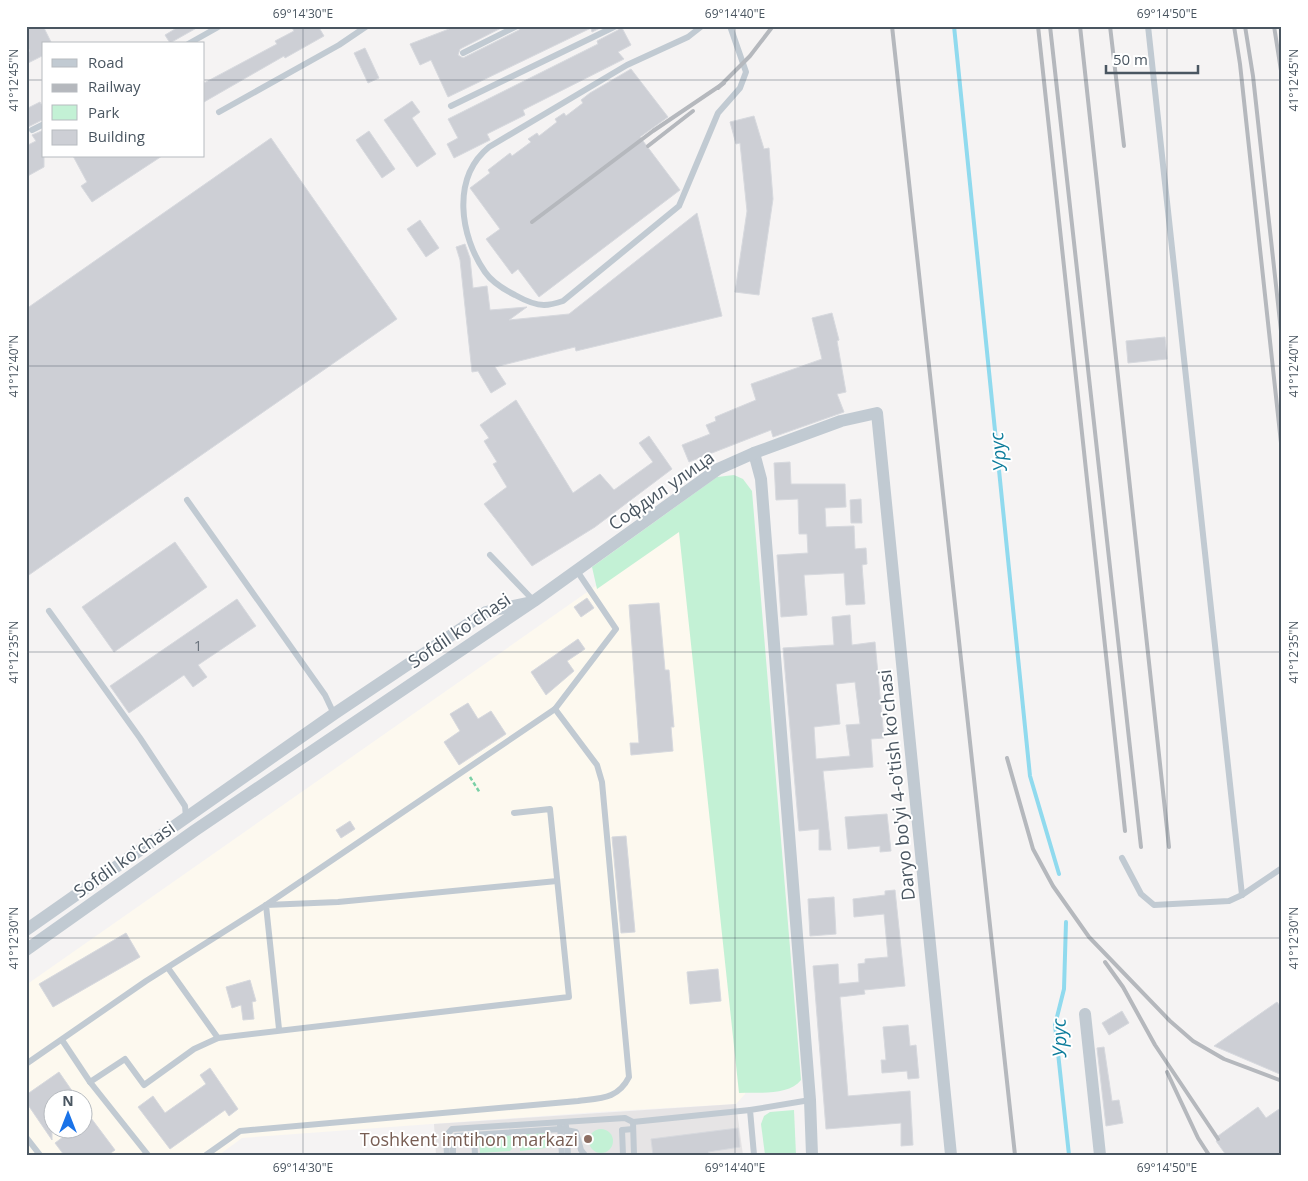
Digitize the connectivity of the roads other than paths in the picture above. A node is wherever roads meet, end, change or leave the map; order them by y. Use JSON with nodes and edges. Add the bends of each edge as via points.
{"nodes":[{"id":1,"x":220,"y":26,"type":"edge"},
{"id":2,"x":367,"y":26,"type":"edge"},
{"id":3,"x":517,"y":26,"type":"edge"},
{"id":4,"x":616,"y":26,"type":"edge"},
{"id":5,"x":702,"y":26,"type":"edge"},
{"id":6,"x":730,"y":26,"type":"edge"},
{"id":7,"x":1148,"y":26,"type":"edge"},
{"id":8,"x":192,"y":42,"type":"edge"},
{"id":9,"x":463,"y":53,"type":"dead end"},
{"id":10,"x":451,"y":106,"type":"dead end"},
{"id":11,"x":219,"y":112,"type":"dead end"},
{"id":12,"x":42,"y":125,"type":"edge"},
{"id":13,"x":32,"y":130,"type":"dead end"},
{"id":14,"x":877,"y":412,"type":"joint"},
{"id":15,"x":754,"y":452,"type":"junction"},
{"id":16,"x":187,"y":500,"type":"dead end"},
{"id":17,"x":490,"y":555,"type":"dead end"},
{"id":18,"x":577,"y":571,"type":"junction"},
{"id":19,"x":534,"y":601,"type":"junction"},
{"id":20,"x":49,"y":611,"type":"dead end"},
{"id":21,"x":555,"y":709,"type":"junction"},
{"id":22,"x":334,"y":714,"type":"junction"},
{"id":23,"x":344,"y":729,"type":"junction"},
{"id":24,"x":514,"y":813,"type":"dead end"},
{"id":25,"x":186,"y":818,"type":"junction"},
{"id":26,"x":194,"y":831,"type":"junction"},
{"id":27,"x":1122,"y":858,"type":"dead end"},
{"id":28,"x":1282,"y":868,"type":"edge"},
{"id":29,"x":557,"y":881,"type":"junction"},
{"id":30,"x":1242,"y":895,"type":"junction"},
{"id":31,"x":266,"y":905,"type":"junction"},
{"id":32,"x":26,"y":930,"type":"edge"},
{"id":33,"x":26,"y":950,"type":"edge"},
{"id":34,"x":168,"y":968,"type":"junction"},
{"id":35,"x":1085,"y":1014,"type":"dead end"},
{"id":36,"x":279,"y":1029,"type":"junction"},
{"id":37,"x":218,"y":1038,"type":"junction"},
{"id":38,"x":62,"y":1040,"type":"junction"},
{"id":39,"x":26,"y":1064,"type":"edge"},
{"id":40,"x":90,"y":1082,"type":"junction"},
{"id":41,"x":810,"y":1100,"type":"junction"},
{"id":42,"x":750,"y":1110,"type":"junction"},
{"id":43,"x":633,"y":1122,"type":"junction"},
{"id":44,"x":563,"y":1126,"type":"junction"},
{"id":45,"x":632,"y":1129,"type":"junction"},
{"id":46,"x":474,"y":1135,"type":"junction"},
{"id":47,"x":26,"y":1137,"type":"edge"},
{"id":48,"x":40,"y":1155,"type":"edge"},
{"id":49,"x":148,"y":1155,"type":"edge"},
{"id":50,"x":206,"y":1155,"type":"edge"},
{"id":51,"x":447,"y":1155,"type":"edge"},
{"id":52,"x":453,"y":1155,"type":"edge"},
{"id":53,"x":475,"y":1155,"type":"edge"},
{"id":54,"x":562,"y":1155,"type":"edge"},
{"id":55,"x":568,"y":1155,"type":"edge"},
{"id":56,"x":585,"y":1155,"type":"edge"},
{"id":57,"x":623,"y":1155,"type":"edge"},
{"id":58,"x":634,"y":1155,"type":"edge"},
{"id":59,"x":754,"y":1155,"type":"edge"},
{"id":60,"x":812,"y":1155,"type":"edge"},
{"id":61,"x":951,"y":1155,"type":"edge"},
{"id":62,"x":1100,"y":1155,"type":"edge"}],
"edges":[{"from":1,"to":8,"type":"lane"},
{"from":2,"to":11,"type":"lane"},
{"from":3,"to":9,"type":"lane"},
{"from":4,"to":10,"type":"lane"},
{"from":5,"to":6,"type":"lane","via":[[688,38],[627,65],[476,158],[463,192],[465,223],[486,273],[505,290],[528,302],[545,305],[563,301],[679,206],[718,113],[740,88],[746,72]]},
{"from":7,"to":30,"type":"lane"},
{"from":12,"to":13,"type":"lane"},
{"from":14,"to":15,"type":"street","name":"Софдил улица","via":[[840,421]]},
{"from":14,"to":61,"type":"street","name":"Daryo bo'yi 4-o'tish ko'chasi"},
{"from":15,"to":18,"type":"street","name":"Софдил улица","via":[[718,469]]},
{"from":15,"to":41,"type":"street","via":[[761,479]]},
{"from":16,"to":22,"type":"lane","via":[[325,695]]},
{"from":17,"to":19,"type":"lane"},
{"from":18,"to":19,"type":"street","name":"Софдил улица"},
{"from":18,"to":21,"type":"lane","via":[[616,629]]},
{"from":19,"to":22,"type":"street","name":"Sofdil ko'chasi","via":[[486,612]]},
{"from":19,"to":23,"type":"street","name":"Sofdil ko'chasi"},
{"from":20,"to":25,"type":"lane","via":[[140,738],[185,806]]},
{"from":21,"to":31,"type":"lane"},
{"from":21,"to":50,"type":"lane","via":[[597,765],[602,782],[628,1077],[622,1090],[606,1097],[578,1101],[240,1130]]},
{"from":22,"to":23,"type":"street"},
{"from":22,"to":25,"type":"street","name":"Sofdil ko'chasi"},
{"from":23,"to":26,"type":"street","name":"Sofdil ko'chasi"},
{"from":24,"to":29,"type":"lane","via":[[550,809]]},
{"from":25,"to":26,"type":"street"},
{"from":25,"to":32,"type":"street","name":"Sofdil ko'chasi"},
{"from":26,"to":33,"type":"street","name":"Sofdil ko'chasi"},
{"from":27,"to":30,"type":"lane","via":[[1141,894],[1154,905],[1229,901]]},
{"from":28,"to":30,"type":"lane"},
{"from":29,"to":31,"type":"lane","via":[[338,902]]},
{"from":29,"to":36,"type":"lane","via":[[569,997]]},
{"from":31,"to":34,"type":"lane"},
{"from":31,"to":36,"type":"lane"},
{"from":34,"to":37,"type":"lane"},
{"from":34,"to":38,"type":"lane"},
{"from":35,"to":62,"type":"street"},
{"from":36,"to":37,"type":"lane"},
{"from":37,"to":40,"type":"lane","via":[[194,1049],[144,1085],[126,1059]]},
{"from":38,"to":39,"type":"lane"},
{"from":38,"to":40,"type":"lane"},
{"from":40,"to":49,"type":"lane"},
{"from":41,"to":42,"type":"lane"},
{"from":41,"to":60,"type":"street"},
{"from":42,"to":43,"type":"lane"},
{"from":42,"to":59,"type":"lane"},
{"from":43,"to":44,"type":"lane","via":[[625,1118]]},
{"from":43,"to":45,"type":"lane"},
{"from":44,"to":46,"type":"lane"},
{"from":44,"to":51,"type":"lane","via":[[452,1129],[446,1136]]},
{"from":44,"to":54,"type":"lane"},
{"from":44,"to":55,"type":"lane"},
{"from":44,"to":56,"type":"lane","via":[[576,1132]]},
{"from":45,"to":57,"type":"lane","via":[[622,1130]]},
{"from":45,"to":58,"type":"lane"},
{"from":46,"to":52,"type":"lane","via":[[456,1136]]},
{"from":46,"to":53,"type":"lane"},
{"from":47,"to":48,"type":"lane"}]}
